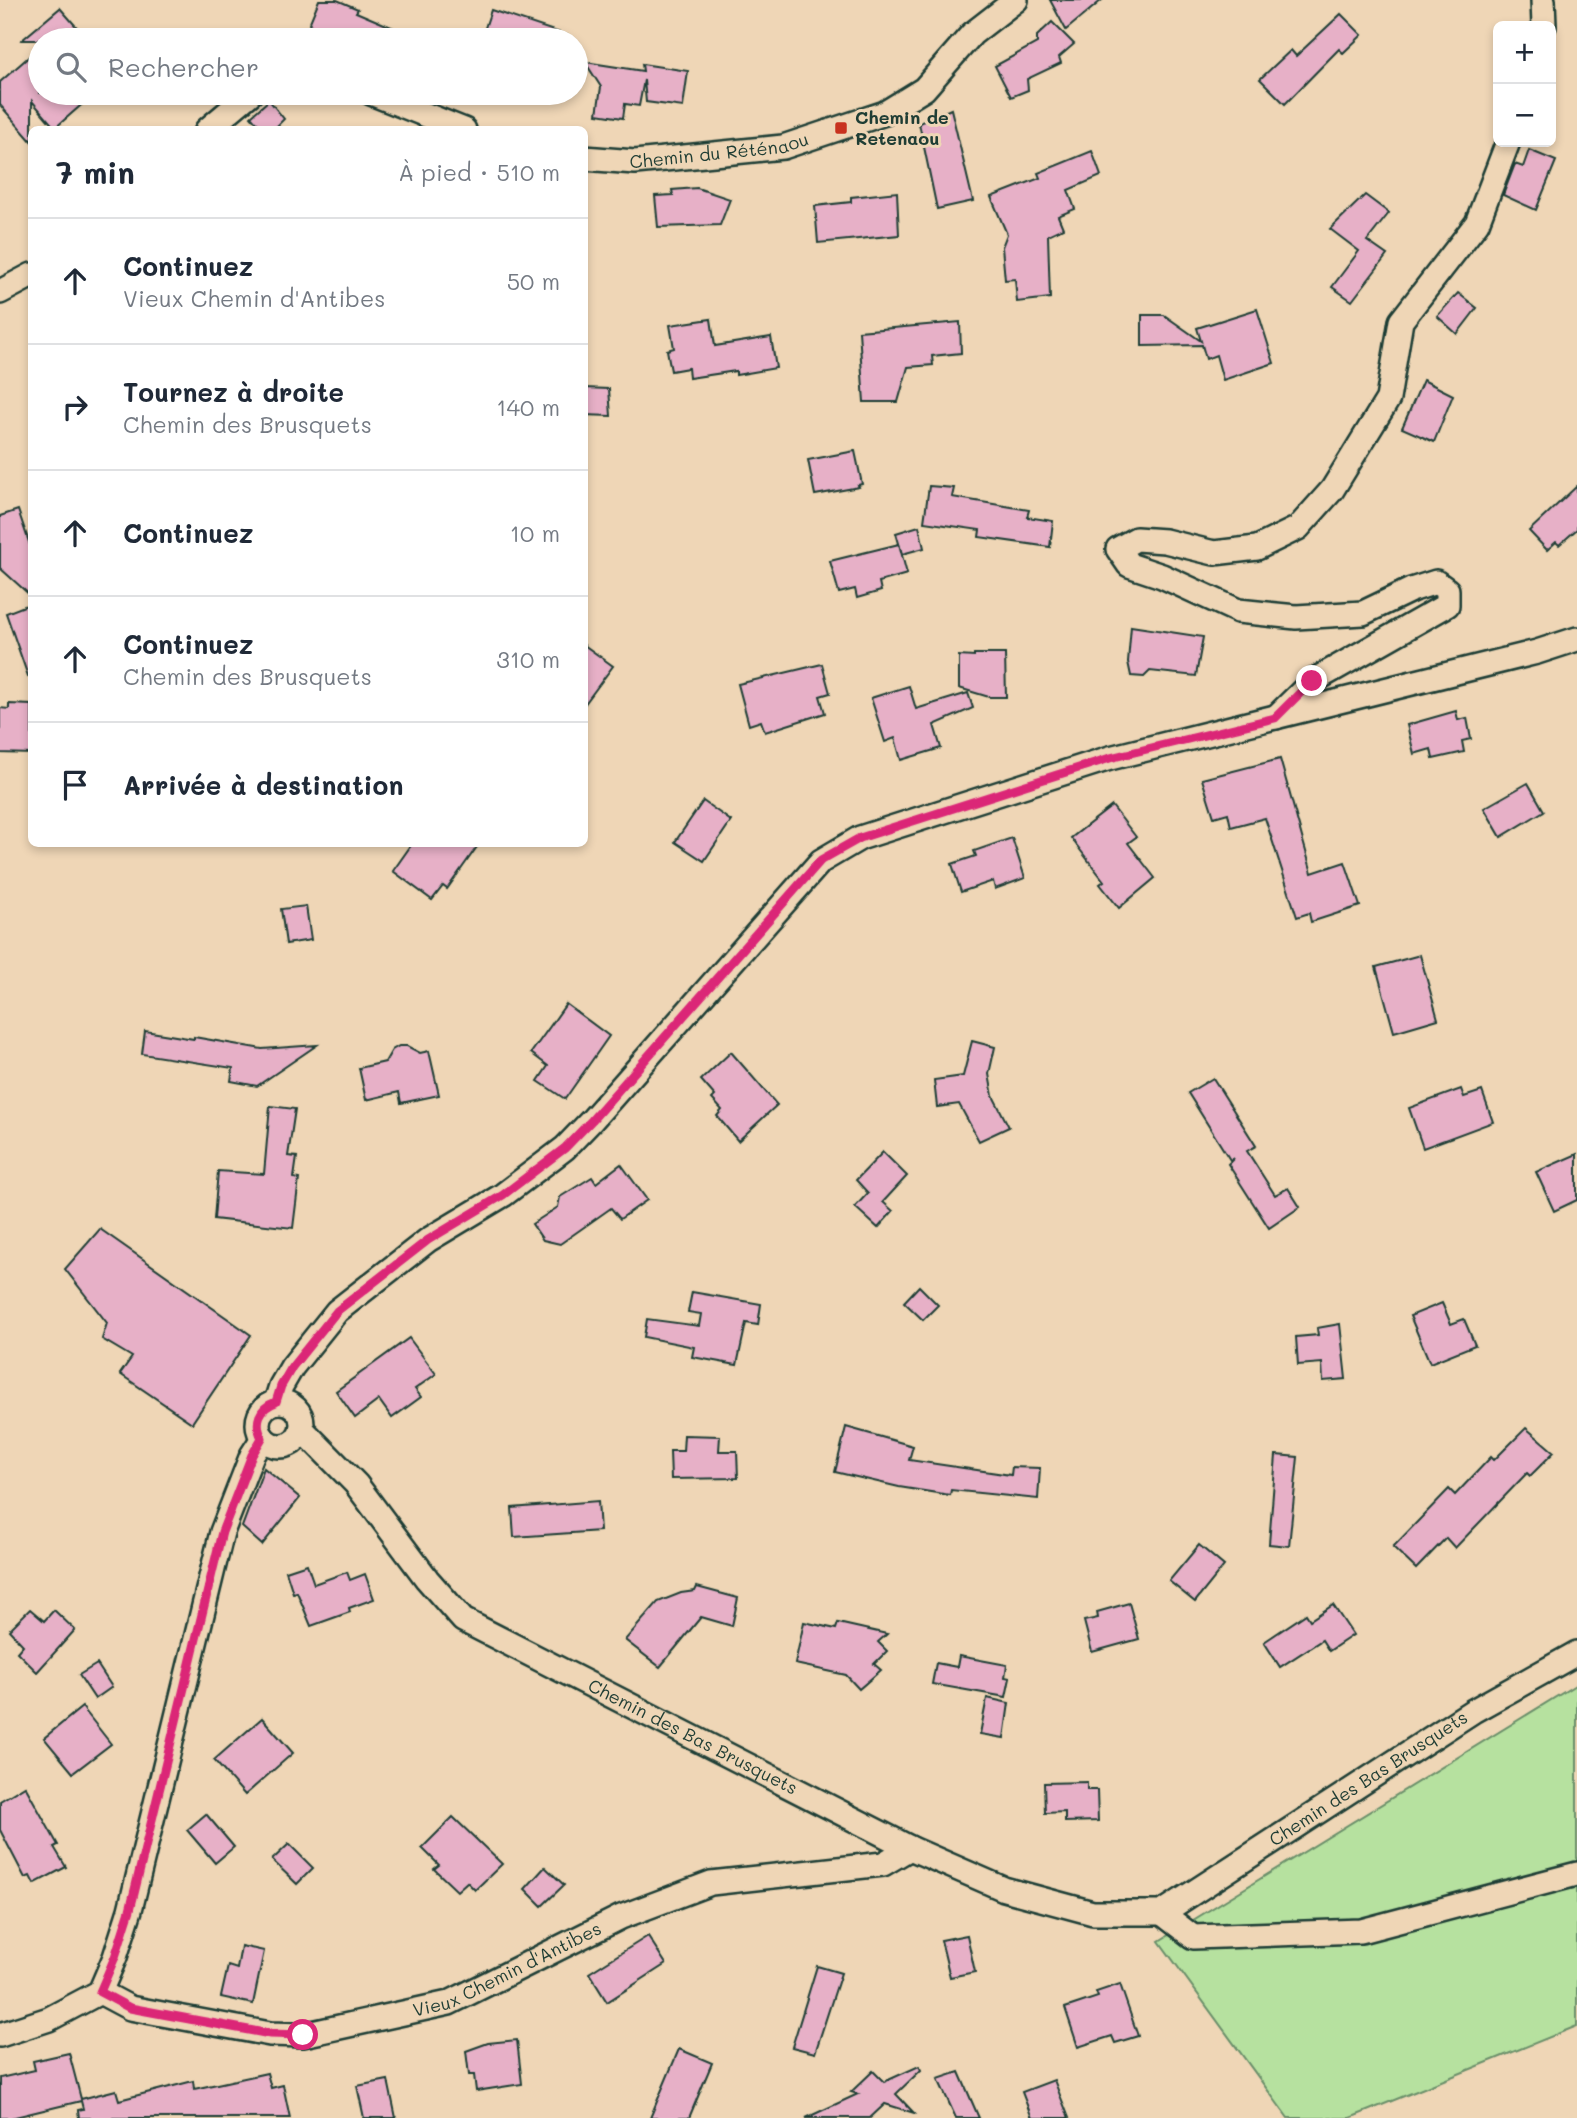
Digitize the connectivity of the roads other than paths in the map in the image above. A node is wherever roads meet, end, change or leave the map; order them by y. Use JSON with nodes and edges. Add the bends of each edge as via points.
{"nodes":[{"id":1,"x":1017,"y":0,"type":"edge"},
{"id":2,"x":1543,"y":0,"type":"edge"},
{"id":3,"x":1544,"y":21,"type":"edge"},
{"id":4,"x":237,"y":105,"type":"edge"},
{"id":5,"x":401,"y":105,"type":"edge"},
{"id":6,"x":212,"y":126,"type":"edge"},
{"id":7,"x":454,"y":126,"type":"edge"},
{"id":8,"x":1506,"y":147,"type":"edge"},
{"id":9,"x":588,"y":158,"type":"edge"},
{"id":10,"x":28,"y":277,"type":"edge"},
{"id":11,"x":0,"y":292,"type":"edge"},
{"id":12,"x":1577,"y":639,"type":"edge"},
{"id":13,"x":1275,"y":718,"type":"junction"},
{"id":14,"x":276,"y":1402,"type":"junction"},
{"id":15,"x":302,"y":1429,"type":"junction"},
{"id":16,"x":262,"y":1438,"type":"junction"},
{"id":17,"x":1577,"y":1653,"type":"edge"},
{"id":18,"x":910,"y":1848,"type":"junction"},
{"id":19,"x":1577,"y":1874,"type":"edge"},
{"id":20,"x":1162,"y":1913,"type":"junction"},
{"id":21,"x":100,"y":1992,"type":"junction"},
{"id":22,"x":0,"y":2035,"type":"edge"}],
"edges":[{"from":1,"to":9,"type":"street","name":"Chemin du Réténaou","via":[[972,34],[924,89],[885,113],[783,147],[635,162]]},
{"from":2,"to":3,"type":"street"},
{"from":4,"to":6,"type":"street"},
{"from":5,"to":7,"type":"street"},
{"from":8,"to":13,"type":"street","via":[[1477,223],[1401,321],[1388,400],[1332,490],[1298,528],[1257,548],[1214,553],[1136,539],[1118,549],[1129,565],[1238,611],[1296,617],[1363,612],[1436,582],[1447,590],[1447,605],[1312,681]]},
{"from":10,"to":11,"type":"street"},
{"from":12,"to":13,"type":"street"},
{"from":13,"to":14,"type":"street","via":[[1110,758],[860,838],[821,860],[565,1148],[503,1195],[428,1240],[337,1311],[292,1367]]},
{"from":14,"to":15,"type":"street","via":[[296,1408]]},
{"from":14,"to":16,"type":"street","via":[[259,1414]]},
{"from":15,"to":16,"type":"street","via":[[287,1445],[272,1445]]},
{"from":15,"to":18,"type":"street","name":"Chemin des Bas Brusquets","via":[[356,1484],[463,1620]]},
{"from":16,"to":21,"type":"street","via":[[222,1532],[130,1910]]},
{"from":17,"to":20,"type":"street","name":"Chemin des Bas Brusquets","via":[[1473,1711]]},
{"from":18,"to":20,"type":"street","name":"Chemin des Bas Brusquets","via":[[1004,1889],[1093,1913]]},
{"from":18,"to":21,"type":"street","name":"Vieux Chemin d'Antibes","via":[[883,1864],[710,1883],[621,1917],[449,2003],[303,2035],[270,2034],[130,2008]]},
{"from":19,"to":20,"type":"street","via":[[1361,1931],[1194,1937]]},
{"from":21,"to":22,"type":"street","via":[[49,2019]]}]}
